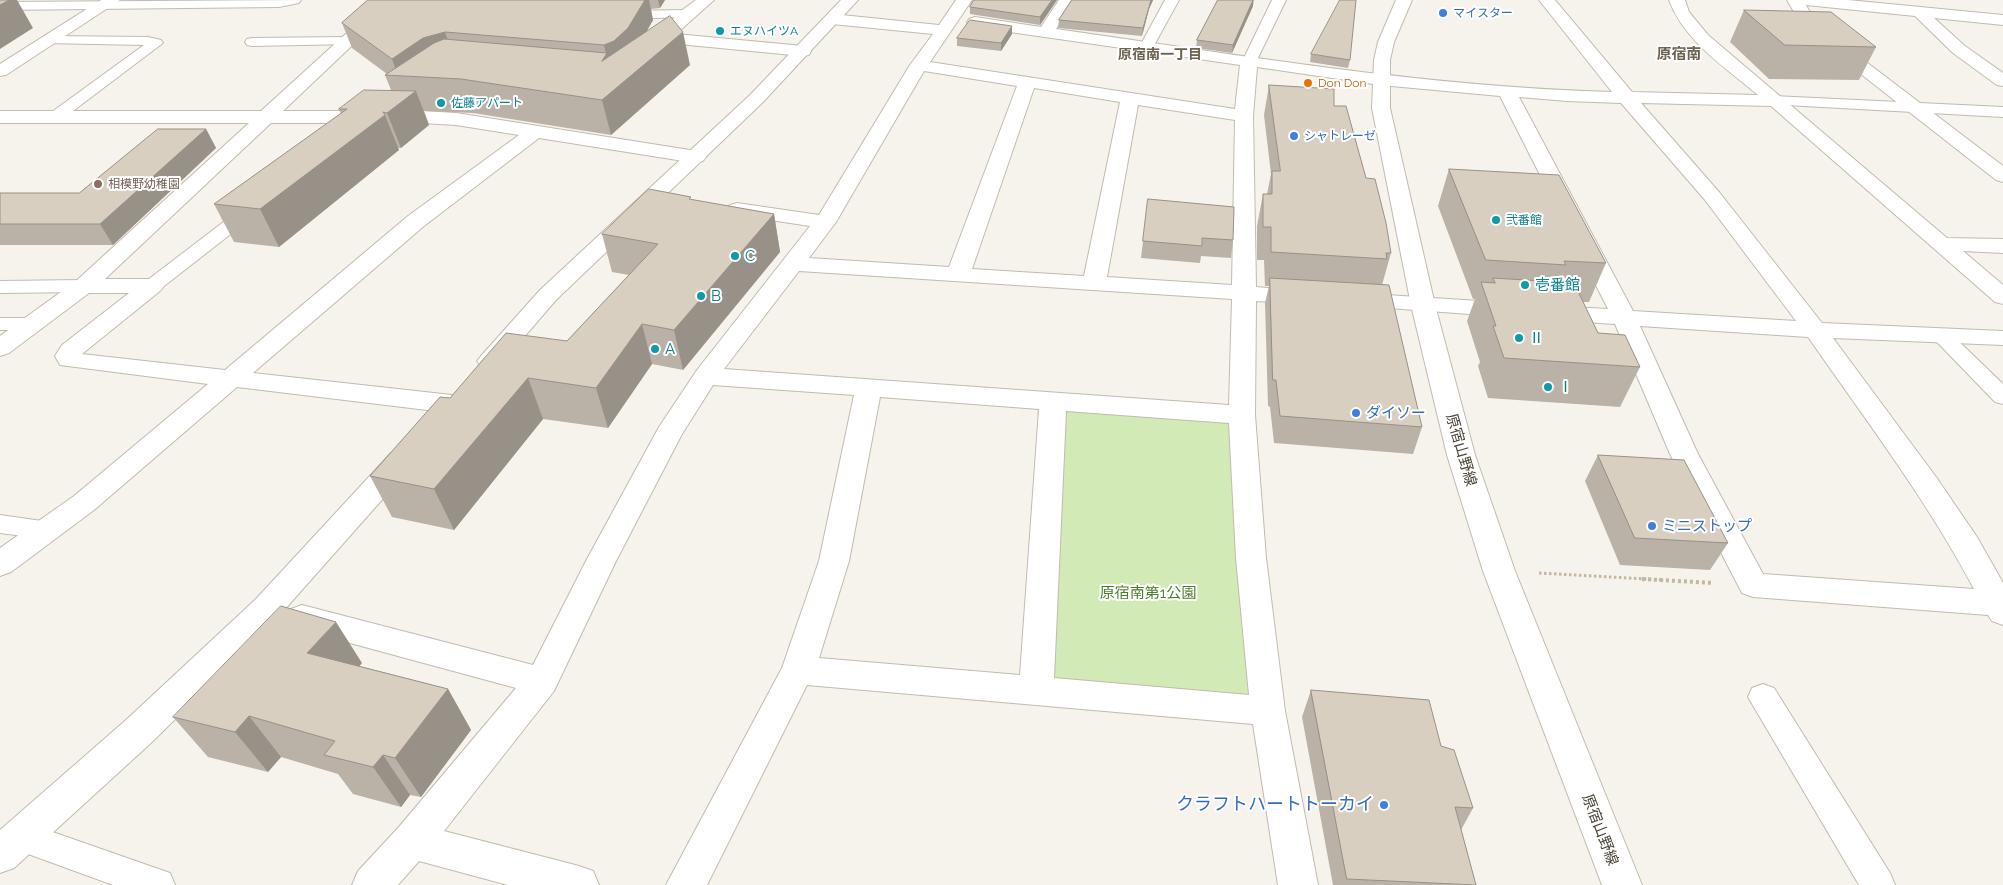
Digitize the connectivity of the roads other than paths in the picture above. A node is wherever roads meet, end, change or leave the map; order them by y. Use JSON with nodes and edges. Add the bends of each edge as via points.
{"nodes":[{"id":1,"x":294,"y":0,"type":"edge"},
{"id":2,"x":706,"y":0,"type":"edge"},
{"id":3,"x":850,"y":0,"type":"edge"},
{"id":4,"x":1067,"y":0,"type":"edge"},
{"id":5,"x":1172,"y":0,"type":"edge"},
{"id":6,"x":1279,"y":0,"type":"edge"},
{"id":7,"x":1404,"y":0,"type":"edge"},
{"id":8,"x":1547,"y":0,"type":"edge"},
{"id":9,"x":1677,"y":0,"type":"edge"},
{"id":10,"x":1795,"y":0,"type":"edge"},
{"id":11,"x":1800,"y":0,"type":"edge"},
{"id":12,"x":107,"y":3,"type":"edge"},
{"id":13,"x":0,"y":6,"type":"edge"},
{"id":14,"x":389,"y":9,"type":"edge"},
{"id":15,"x":1920,"y":13,"type":"junction"},
{"id":16,"x":687,"y":14,"type":"junction"},
{"id":17,"x":601,"y":15,"type":"edge"},
{"id":18,"x":953,"y":16,"type":"edge"},
{"id":19,"x":832,"y":19,"type":"junction"},
{"id":20,"x":2003,"y":20,"type":"edge"},
{"id":21,"x":1046,"y":32,"type":"junction"},
{"id":22,"x":665,"y":38,"type":"junction"},
{"id":23,"x":50,"y":40,"type":"junction"},
{"id":24,"x":348,"y":41,"type":"junction"},
{"id":25,"x":252,"y":42,"type":"dead end"},
{"id":26,"x":1147,"y":46,"type":"junction"},
{"id":27,"x":803,"y":51,"type":"junction"},
{"id":28,"x":640,"y":61,"type":"edge"},
{"id":29,"x":1249,"y":62,"type":"junction"},
{"id":30,"x":919,"y":65,"type":"junction"},
{"id":31,"x":0,"y":71,"type":"edge"},
{"id":32,"x":1380,"y":80,"type":"junction"},
{"id":33,"x":2003,"y":81,"type":"edge"},
{"id":34,"x":1027,"y":82,"type":"junction"},
{"id":35,"x":1507,"y":92,"type":"junction"},
{"id":36,"x":1626,"y":98,"type":"junction"},
{"id":37,"x":396,"y":99,"type":"edge"},
{"id":38,"x":1130,"y":99,"type":"junction"},
{"id":39,"x":1774,"y":101,"type":"junction"},
{"id":40,"x":1914,"y":108,"type":"junction"},
{"id":41,"x":2003,"y":112,"type":"edge"},
{"id":42,"x":269,"y":116,"type":"junction"},
{"id":43,"x":374,"y":116,"type":"junction"},
{"id":44,"x":1244,"y":116,"type":"junction"},
{"id":45,"x":54,"y":117,"type":"junction"},
{"id":46,"x":0,"y":118,"type":"edge"},
{"id":47,"x":535,"y":132,"type":"junction"},
{"id":48,"x":351,"y":133,"type":"edge"},
{"id":49,"x":696,"y":157,"type":"junction"},
{"id":50,"x":2003,"y":176,"type":"edge"},
{"id":51,"x":266,"y":198,"type":"edge"},
{"id":52,"x":721,"y":206,"type":"edge"},
{"id":53,"x":825,"y":222,"type":"junction"},
{"id":54,"x":1942,"y":244,"type":"junction"},
{"id":55,"x":2003,"y":246,"type":"edge"},
{"id":56,"x":792,"y":264,"type":"junction"},
{"id":57,"x":958,"y":276,"type":"junction"},
{"id":58,"x":1094,"y":283,"type":"junction"},
{"id":59,"x":84,"y":286,"type":"junction"},
{"id":60,"x":152,"y":286,"type":"junction"},
{"id":61,"x":0,"y":287,"type":"edge"},
{"id":62,"x":1244,"y":292,"type":"junction"},
{"id":63,"x":2003,"y":297,"type":"edge"},
{"id":64,"x":1423,"y":305,"type":"junction"},
{"id":65,"x":1624,"y":318,"type":"junction"},
{"id":66,"x":0,"y":324,"type":"edge"},
{"id":67,"x":34,"y":324,"type":"junction"},
{"id":68,"x":1815,"y":330,"type":"junction"},
{"id":69,"x":1942,"y":336,"type":"junction"},
{"id":70,"x":2003,"y":338,"type":"edge"},
{"id":71,"x":0,"y":348,"type":"edge"},
{"id":72,"x":706,"y":376,"type":"junction"},
{"id":73,"x":233,"y":378,"type":"junction"},
{"id":74,"x":869,"y":388,"type":"junction"},
{"id":75,"x":2003,"y":398,"type":"edge"},
{"id":76,"x":1052,"y":401,"type":"junction"},
{"id":77,"x":452,"y":404,"type":"junction"},
{"id":78,"x":1242,"y":415,"type":"junction"},
{"id":79,"x":0,"y":524,"type":"edge"},
{"id":80,"x":47,"y":530,"type":"junction"},
{"id":81,"x":0,"y":564,"type":"edge"},
{"id":82,"x":267,"y":608,"type":"junction"},
{"id":83,"x":2000,"y":608,"type":"edge"},
{"id":84,"x":798,"y":670,"type":"junction"},
{"id":85,"x":542,"y":681,"type":"junction"},
{"id":86,"x":1036,"y":690,"type":"junction"},
{"id":87,"x":1763,"y":697,"type":"dead end"},
{"id":88,"x":1268,"y":711,"type":"junction"},
{"id":89,"x":412,"y":841,"type":"junction"},
{"id":90,"x":11,"y":846,"type":"edge"},
{"id":91,"x":158,"y":885,"type":"edge"},
{"id":92,"x":372,"y":885,"type":"edge"},
{"id":93,"x":579,"y":885,"type":"edge"},
{"id":94,"x":686,"y":885,"type":"edge"},
{"id":95,"x":1298,"y":885,"type":"edge"},
{"id":96,"x":1622,"y":885,"type":"edge"},
{"id":97,"x":1878,"y":885,"type":"edge"}],
"edges":[{"from":1,"to":12,"type":"lane","via":[[279,4]]},
{"from":2,"to":16,"type":"street"},
{"from":3,"to":19,"type":"street"},
{"from":4,"to":21,"type":"street"},
{"from":5,"to":26,"type":"lane"},
{"from":6,"to":29,"type":"lane"},
{"from":7,"to":32,"type":"street","name":"原宿山野線","via":[[1386,42]]},
{"from":8,"to":36,"type":"street"},
{"from":9,"to":39,"type":"street","via":[[1682,13],[1702,38]]},
{"from":10,"to":40,"type":"street","via":[[1813,28]]},
{"from":11,"to":15,"type":"street"},
{"from":12,"to":13,"type":"lane"},
{"from":12,"to":23,"type":"street"},
{"from":14,"to":24,"type":"street"},
{"from":15,"to":20,"type":"street"},
{"from":15,"to":33,"type":"street","via":[[1953,46]]},
{"from":16,"to":17,"type":"lane"},
{"from":16,"to":22,"type":"street"},
{"from":18,"to":19,"type":"street"},
{"from":18,"to":21,"type":"street"},
{"from":18,"to":30,"type":"street"},
{"from":19,"to":27,"type":"street"},
{"from":21,"to":26,"type":"street"},
{"from":22,"to":27,"type":"street"},
{"from":22,"to":28,"type":"street"},
{"from":23,"to":31,"type":"street"},
{"from":23,"to":45,"type":"lane","via":[[156,43]]},
{"from":24,"to":25,"type":"lane"},
{"from":24,"to":42,"type":"street"},
{"from":26,"to":29,"type":"street"},
{"from":27,"to":49,"type":"street"},
{"from":29,"to":32,"type":"street"},
{"from":29,"to":44,"type":"street"},
{"from":30,"to":34,"type":"street"},
{"from":30,"to":53,"type":"street"},
{"from":32,"to":35,"type":"street"},
{"from":32,"to":64,"type":"street","name":"原宿山野線","via":[[1381,108]]},
{"from":34,"to":38,"type":"street"},
{"from":34,"to":57,"type":"street"},
{"from":35,"to":36,"type":"street"},
{"from":35,"to":65,"type":"street"},
{"from":36,"to":39,"type":"street"},
{"from":36,"to":68,"type":"street","via":[[1712,196]]},
{"from":37,"to":43,"type":"street"},
{"from":38,"to":44,"type":"street"},
{"from":38,"to":58,"type":"street"},
{"from":39,"to":40,"type":"lane"},
{"from":39,"to":54,"type":"street"},
{"from":40,"to":41,"type":"lane"},
{"from":40,"to":50,"type":"street"},
{"from":42,"to":43,"type":"street"},
{"from":42,"to":45,"type":"street"},
{"from":42,"to":59,"type":"street"},
{"from":43,"to":47,"type":"street","via":[[456,119]]},
{"from":43,"to":48,"type":"lane"},
{"from":44,"to":62,"type":"street"},
{"from":45,"to":46,"type":"street"},
{"from":47,"to":49,"type":"street"},
{"from":47,"to":73,"type":"street","via":[[416,221]]},
{"from":49,"to":77,"type":"street","via":[[664,197],[548,295]]},
{"from":51,"to":60,"type":"lane"},
{"from":52,"to":53,"type":"street"},
{"from":53,"to":56,"type":"street"},
{"from":54,"to":55,"type":"street"},
{"from":54,"to":63,"type":"street"},
{"from":56,"to":57,"type":"street"},
{"from":56,"to":72,"type":"street"},
{"from":57,"to":58,"type":"street"},
{"from":58,"to":62,"type":"street"},
{"from":59,"to":60,"type":"street"},
{"from":59,"to":61,"type":"lane"},
{"from":59,"to":67,"type":"street"},
{"from":60,"to":73,"type":"street","via":[[71,350],[70,360]]},
{"from":62,"to":64,"type":"street"},
{"from":62,"to":78,"type":"street"},
{"from":64,"to":65,"type":"street"},
{"from":64,"to":96,"type":"street","name":"原宿山野線","via":[[1461,455],[1499,571]]},
{"from":65,"to":68,"type":"street"},
{"from":65,"to":83,"type":"street","via":[[1684,454],[1753,585]]},
{"from":66,"to":67,"type":"lane"},
{"from":67,"to":71,"type":"street"},
{"from":68,"to":69,"type":"street"},
{"from":68,"to":83,"type":"street","via":[[1926,484],[1966,545]]},
{"from":69,"to":70,"type":"street"},
{"from":69,"to":75,"type":"lane"},
{"from":72,"to":74,"type":"street"},
{"from":72,"to":85,"type":"street","via":[[665,442],[601,561]]},
{"from":73,"to":77,"type":"street"},
{"from":73,"to":80,"type":"street","via":[[84,503]]},
{"from":74,"to":76,"type":"street"},
{"from":74,"to":84,"type":"street","via":[[834,561]]},
{"from":76,"to":78,"type":"street"},
{"from":76,"to":86,"type":"street"},
{"from":77,"to":82,"type":"street"},
{"from":78,"to":88,"type":"street","via":[[1251,558]]},
{"from":79,"to":80,"type":"lane"},
{"from":80,"to":81,"type":"street"},
{"from":82,"to":85,"type":"street"},
{"from":82,"to":90,"type":"street","via":[[139,731]]},
{"from":84,"to":86,"type":"street"},
{"from":84,"to":94,"type":"street"},
{"from":85,"to":89,"type":"street"},
{"from":86,"to":88,"type":"street"},
{"from":87,"to":97,"type":"lane"},
{"from":88,"to":95,"type":"street"},
{"from":89,"to":92,"type":"street"},
{"from":89,"to":93,"type":"street"},
{"from":90,"to":91,"type":"lane"}]}
